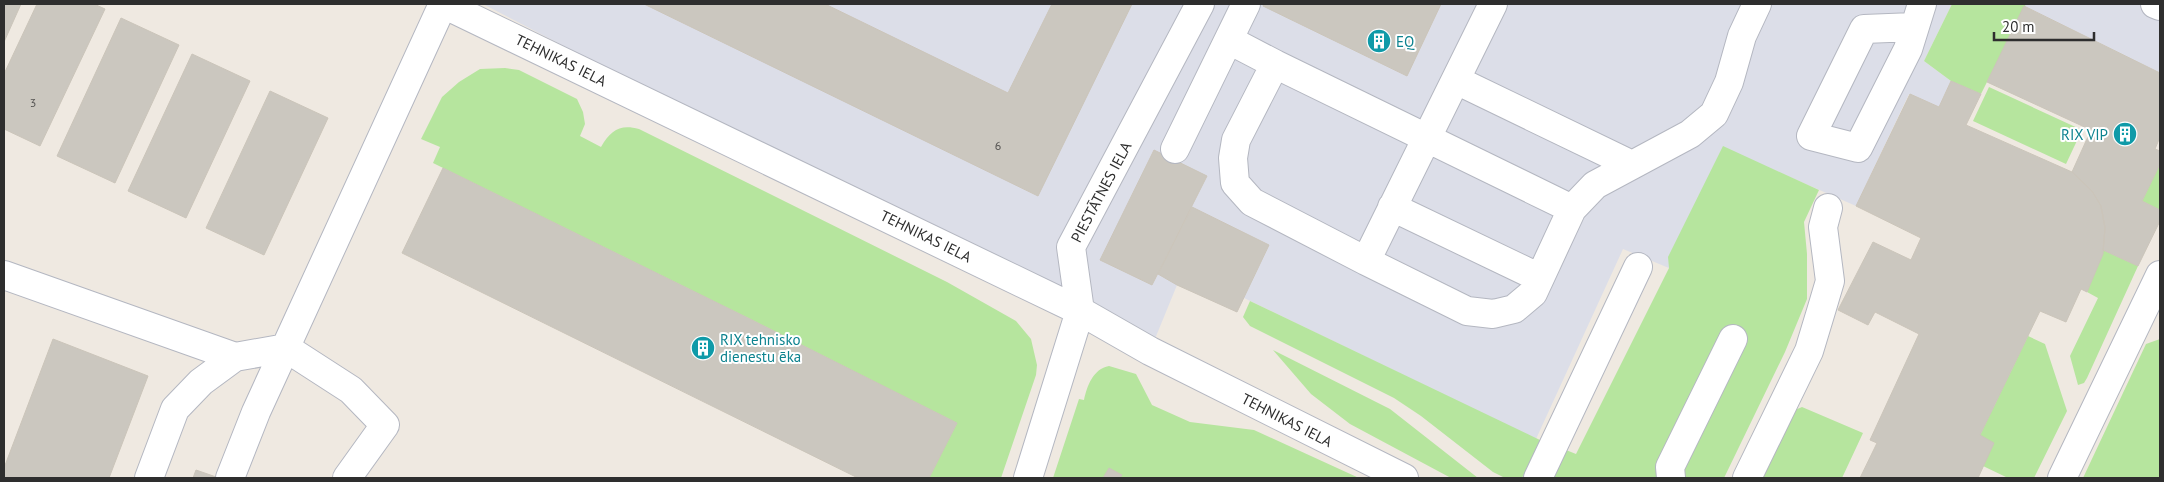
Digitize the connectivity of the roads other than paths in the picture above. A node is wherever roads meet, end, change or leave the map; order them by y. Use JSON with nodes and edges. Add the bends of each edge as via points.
{"nodes":[{"id":1,"x":443,"y":4,"type":"edge"},
{"id":2,"x":1200,"y":4,"type":"edge"},
{"id":3,"x":1246,"y":4,"type":"edge"},
{"id":4,"x":1493,"y":4,"type":"edge"},
{"id":5,"x":1758,"y":4,"type":"edge"},
{"id":6,"x":2155,"y":4,"type":"edge"},
{"id":7,"x":2160,"y":6,"type":"edge"},
{"id":8,"x":1918,"y":16,"type":"edge"},
{"id":9,"x":1229,"y":40,"type":"junction"},
{"id":10,"x":1275,"y":64,"type":"junction"},
{"id":11,"x":1456,"y":80,"type":"junction"},
{"id":12,"x":1426,"y":139,"type":"junction"},
{"id":13,"x":1176,"y":148,"type":"dead end"},
{"id":14,"x":1632,"y":165,"type":"junction"},
{"id":15,"x":1392,"y":207,"type":"junction"},
{"id":16,"x":1828,"y":208,"type":"dead end"},
{"id":17,"x":1572,"y":209,"type":"junction"},
{"id":18,"x":1366,"y":261,"type":"junction"},
{"id":19,"x":1638,"y":268,"type":"dead end"},
{"id":20,"x":4,"y":275,"type":"edge"},
{"id":21,"x":2160,"y":275,"type":"edge"},
{"id":22,"x":1540,"y":278,"type":"junction"},
{"id":23,"x":1080,"y":310,"type":"junction"},
{"id":24,"x":1733,"y":339,"type":"dead end"},
{"id":25,"x":286,"y":348,"type":"junction"},
{"id":26,"x":235,"y":357,"type":"junction"},
{"id":27,"x":149,"y":478,"type":"edge"},
{"id":28,"x":230,"y":478,"type":"edge"},
{"id":29,"x":347,"y":478,"type":"edge"},
{"id":30,"x":1028,"y":478,"type":"edge"},
{"id":31,"x":1404,"y":478,"type":"edge"},
{"id":32,"x":1538,"y":478,"type":"edge"},
{"id":33,"x":1671,"y":478,"type":"edge"},
{"id":34,"x":1747,"y":478,"type":"edge"},
{"id":35,"x":2062,"y":478,"type":"edge"}],
"edges":[{"from":1,"to":23,"type":"street","name":"TEHNIKAS IELA"},
{"from":1,"to":25,"type":"street"},
{"from":2,"to":23,"type":"street","name":"PIESTĀTNES IELA","via":[[1071,247]]},
{"from":3,"to":9,"type":"street"},
{"from":4,"to":11,"type":"street"},
{"from":5,"to":14,"type":"street","via":[[1742,36],[1729,82],[1714,114],[1690,134]]},
{"from":6,"to":7,"type":"street"},
{"from":8,"to":8,"type":"street","via":[[1908,49],[1858,148],[1811,136],[1864,30]]},
{"from":9,"to":10,"type":"street"},
{"from":9,"to":13,"type":"street"},
{"from":10,"to":12,"type":"street"},
{"from":10,"to":18,"type":"street","via":[[1236,140],[1233,158],[1235,183],[1252,202]]},
{"from":11,"to":12,"type":"street"},
{"from":11,"to":14,"type":"street"},
{"from":12,"to":15,"type":"street"},
{"from":12,"to":17,"type":"street"},
{"from":14,"to":17,"type":"street","via":[[1594,185]]},
{"from":15,"to":18,"type":"street"},
{"from":15,"to":22,"type":"street"},
{"from":16,"to":34,"type":"street","via":[[1823,227],[1830,281],[1822,308],[1809,351]]},
{"from":17,"to":22,"type":"street"},
{"from":18,"to":22,"type":"street","via":[[1467,311],[1493,314],[1514,309],[1533,293]]},
{"from":19,"to":32,"type":"street"},
{"from":20,"to":26,"type":"street"},
{"from":21,"to":35,"type":"street"},
{"from":23,"to":30,"type":"street","name":"PIESTĀTNES IELA"},
{"from":23,"to":31,"type":"street","name":"TEHNIKAS IELA","via":[[1150,351]]},
{"from":24,"to":33,"type":"street","via":[[1670,467]]},
{"from":25,"to":26,"type":"street"},
{"from":25,"to":28,"type":"street"},
{"from":25,"to":29,"type":"street","via":[[351,390],[385,425]]},
{"from":26,"to":27,"type":"street","via":[[201,382],[175,409]]}]}
